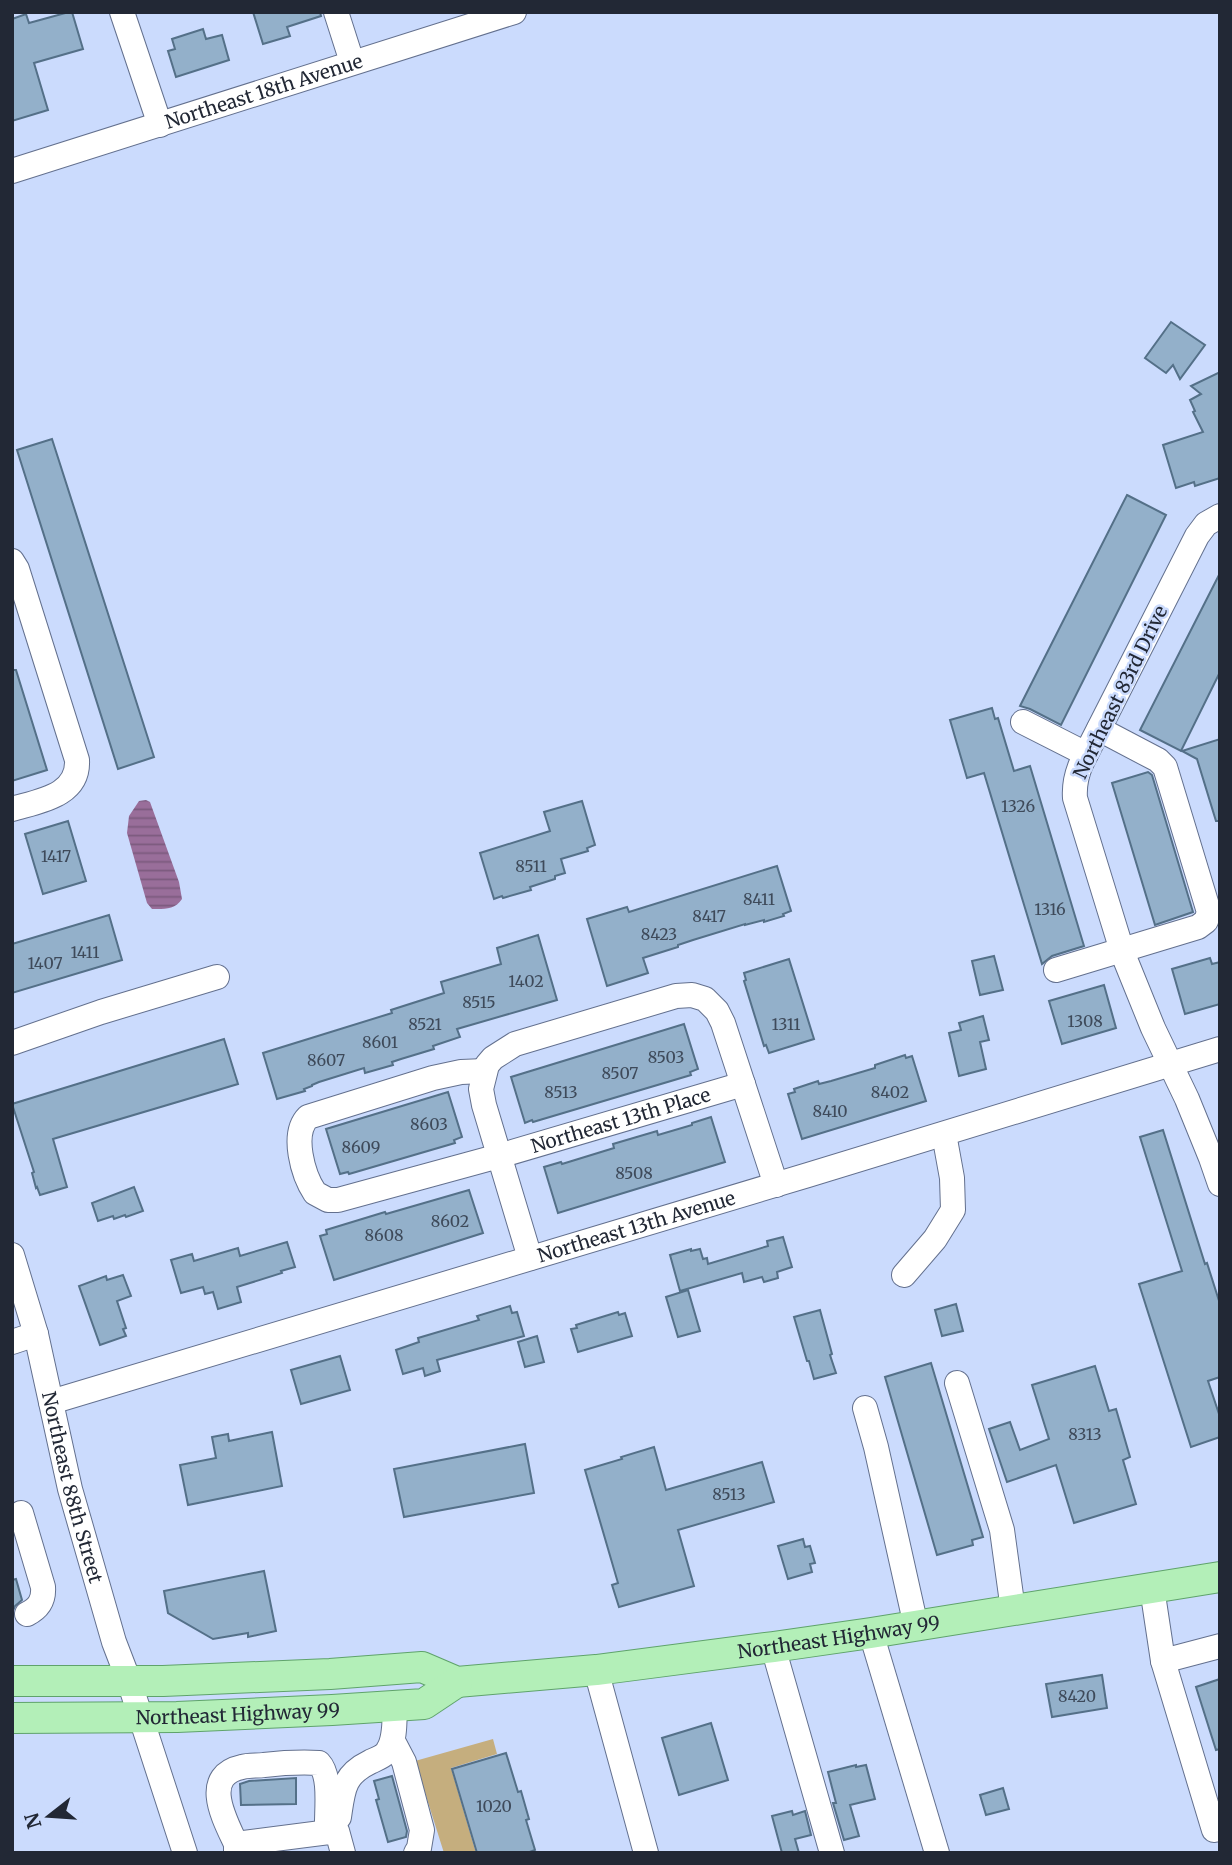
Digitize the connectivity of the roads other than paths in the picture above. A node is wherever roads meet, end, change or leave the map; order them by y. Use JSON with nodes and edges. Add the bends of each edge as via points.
{"nodes":[{"id":1,"x":122,"y":12,"type":"edge"},
{"id":2,"x":336,"y":12,"type":"edge"},
{"id":3,"x":514,"y":12,"type":"edge"},
{"id":4,"x":352,"y":62,"type":"junction"},
{"id":5,"x":160,"y":125,"type":"junction"},
{"id":6,"x":12,"y":171,"type":"edge"},
{"id":7,"x":1213,"y":520,"type":"edge"},
{"id":8,"x":12,"y":561,"type":"edge"},
{"id":9,"x":1023,"y":722,"type":"dead end"},
{"id":10,"x":1099,"y":729,"type":"junction"},
{"id":11,"x":1086,"y":754,"type":"junction"},
{"id":12,"x":12,"y":809,"type":"edge"},
{"id":13,"x":1122,"y":950,"type":"junction"},
{"id":14,"x":1056,"y":970,"type":"dead end"},
{"id":15,"x":217,"y":977,"type":"dead end"},
{"id":16,"x":12,"y":1043,"type":"edge"},
{"id":17,"x":1220,"y":1049,"type":"edge"},
{"id":18,"x":1170,"y":1064,"type":"junction"},
{"id":19,"x":485,"y":1071,"type":"junction"},
{"id":20,"x":743,"y":1084,"type":"junction"},
{"id":21,"x":944,"y":1133,"type":"junction"},
{"id":22,"x":499,"y":1156,"type":"junction"},
{"id":23,"x":1215,"y":1156,"type":"edge"},
{"id":24,"x":1220,"y":1184,"type":"edge"},
{"id":25,"x":776,"y":1185,"type":"junction"},
{"id":26,"x":12,"y":1255,"type":"edge"},
{"id":27,"x":530,"y":1258,"type":"junction"},
{"id":28,"x":904,"y":1275,"type":"dead end"},
{"id":29,"x":36,"y":1334,"type":"junction"},
{"id":30,"x":12,"y":1342,"type":"edge"},
{"id":31,"x":957,"y":1382,"type":"dead end"},
{"id":32,"x":51,"y":1402,"type":"junction"},
{"id":33,"x":865,"y":1408,"type":"dead end"},
{"id":34,"x":21,"y":1513,"type":"dead end"},
{"id":35,"x":1220,"y":1577,"type":"edge"},
{"id":36,"x":1153,"y":1588,"type":"junction"},
{"id":37,"x":1013,"y":1610,"type":"junction"},
{"id":38,"x":27,"y":1614,"type":"dead end"},
{"id":39,"x":916,"y":1626,"type":"junction"},
{"id":40,"x":871,"y":1633,"type":"junction"},
{"id":41,"x":1220,"y":1646,"type":"edge"},
{"id":42,"x":773,"y":1647,"type":"junction"},
{"id":43,"x":1163,"y":1661,"type":"junction"},
{"id":44,"x":596,"y":1670,"type":"junction"},
{"id":45,"x":12,"y":1681,"type":"edge"},
{"id":46,"x":129,"y":1681,"type":"junction"},
{"id":47,"x":457,"y":1682,"type":"junction"},
{"id":48,"x":395,"y":1706,"type":"junction"},
{"id":49,"x":140,"y":1717,"type":"junction"},
{"id":50,"x":12,"y":1718,"type":"edge"},
{"id":51,"x":393,"y":1741,"type":"junction"},
{"id":52,"x":1220,"y":1829,"type":"edge"},
{"id":53,"x":335,"y":1839,"type":"edge"},
{"id":54,"x":236,"y":1848,"type":"edge"},
{"id":55,"x":185,"y":1853,"type":"edge"},
{"id":56,"x":416,"y":1853,"type":"edge"},
{"id":57,"x":646,"y":1853,"type":"edge"},
{"id":58,"x":832,"y":1853,"type":"edge"},
{"id":59,"x":937,"y":1853,"type":"edge"}],
"edges":[{"from":1,"to":5,"type":"street"},
{"from":2,"to":4,"type":"street"},
{"from":3,"to":4,"type":"street","name":"Northeast 18th Avenue"},
{"from":4,"to":5,"type":"street","name":"Northeast 18th Avenue"},
{"from":5,"to":6,"type":"street","name":"Northeast 18th Avenue"},
{"from":7,"to":10,"type":"street","name":"Northeast 83rd Drive","via":[[1197,536]]},
{"from":8,"to":12,"type":"street","via":[[77,760],[75,778],[58,795]]},
{"from":9,"to":11,"type":"street"},
{"from":10,"to":11,"type":"street","name":"Northeast 83rd Drive"},
{"from":10,"to":13,"type":"street","via":[[1166,767],[1209,912],[1198,927]]},
{"from":11,"to":13,"type":"street","name":"Northeast 83rd Drive","via":[[1076,776],[1075,798]]},
{"from":13,"to":14,"type":"street"},
{"from":13,"to":18,"type":"street","name":"Northeast 83rd Drive"},
{"from":15,"to":16,"type":"street"},
{"from":17,"to":18,"type":"street","name":"Northeast 13th Avenue"},
{"from":18,"to":21,"type":"street","name":"Northeast 13th Avenue"},
{"from":18,"to":23,"type":"street","name":"Northeast 83rd Drive"},
{"from":19,"to":20,"type":"street","via":[[493,1058],[515,1044],[692,995],[718,1011]]},
{"from":19,"to":22,"type":"street","via":[[482,1096]]},
{"from":19,"to":22,"type":"street","name":"Northeast 13th Place","via":[[433,1078],[311,1115],[302,1124],[299,1143],[315,1193],[334,1200]]},
{"from":20,"to":22,"type":"street","name":"Northeast 13th Place"},
{"from":20,"to":25,"type":"street"},
{"from":21,"to":25,"type":"street","name":"Northeast 13th Avenue"},
{"from":21,"to":28,"type":"street","via":[[953,1210]]},
{"from":22,"to":27,"type":"street"},
{"from":23,"to":24,"type":"street","name":"Northeast 83rd Drive"},
{"from":25,"to":27,"type":"street","name":"Northeast 13th Avenue"},
{"from":26,"to":29,"type":"street","name":"Northeast 88th Street"},
{"from":27,"to":32,"type":"street","name":"Northeast 13th Avenue"},
{"from":29,"to":30,"type":"street"},
{"from":29,"to":32,"type":"street","name":"Northeast 88th Street"},
{"from":31,"to":37,"type":"street","via":[[1002,1530]]},
{"from":32,"to":46,"type":"street","name":"Northeast 88th Street","via":[[70,1489]]},
{"from":33,"to":39,"type":"street"},
{"from":34,"to":38,"type":"street","via":[[44,1594],[38,1608]]},
{"from":35,"to":36,"type":"main road","name":"Northeast Highway 99"},
{"from":36,"to":37,"type":"main road","name":"Northeast Highway 99"},
{"from":36,"to":43,"type":"street"},
{"from":37,"to":39,"type":"main road","name":"Northeast Highway 99"},
{"from":39,"to":40,"type":"main road","name":"Northeast Highway 99"},
{"from":40,"to":42,"type":"main road","name":"Northeast Highway 99"},
{"from":40,"to":59,"type":"street"},
{"from":41,"to":43,"type":"street"},
{"from":42,"to":44,"type":"main road","name":"Northeast Highway 99"},
{"from":42,"to":58,"type":"street"},
{"from":43,"to":52,"type":"street","via":[[1214,1830]]},
{"from":44,"to":47,"type":"main road","name":"Northeast Highway 99"},
{"from":44,"to":57,"type":"street"},
{"from":45,"to":46,"type":"main road","name":"Northeast Highway 99"},
{"from":46,"to":47,"type":"main road","name":"Northeast Highway 99","via":[[422,1667]]},
{"from":46,"to":49,"type":"street","name":"Northeast 88th Street"},
{"from":47,"to":48,"type":"main road","name":"Northeast Highway 99","via":[[424,1704]]},
{"from":48,"to":49,"type":"main road","name":"Northeast Highway 99"},
{"from":48,"to":51,"type":"street"},
{"from":49,"to":50,"type":"main road","name":"Northeast Highway 99"},
{"from":49,"to":55,"type":"street","name":"Northeast 88th Street"},
{"from":51,"to":53,"type":"street","via":[[387,1754],[352,1773],[343,1786]]},
{"from":51,"to":56,"type":"street","via":[[404,1762],[422,1830]]},
{"from":53,"to":54,"type":"street"},
{"from":53,"to":54,"type":"street","via":[[327,1779],[318,1763],[240,1767],[219,1784],[221,1813]]}]}
